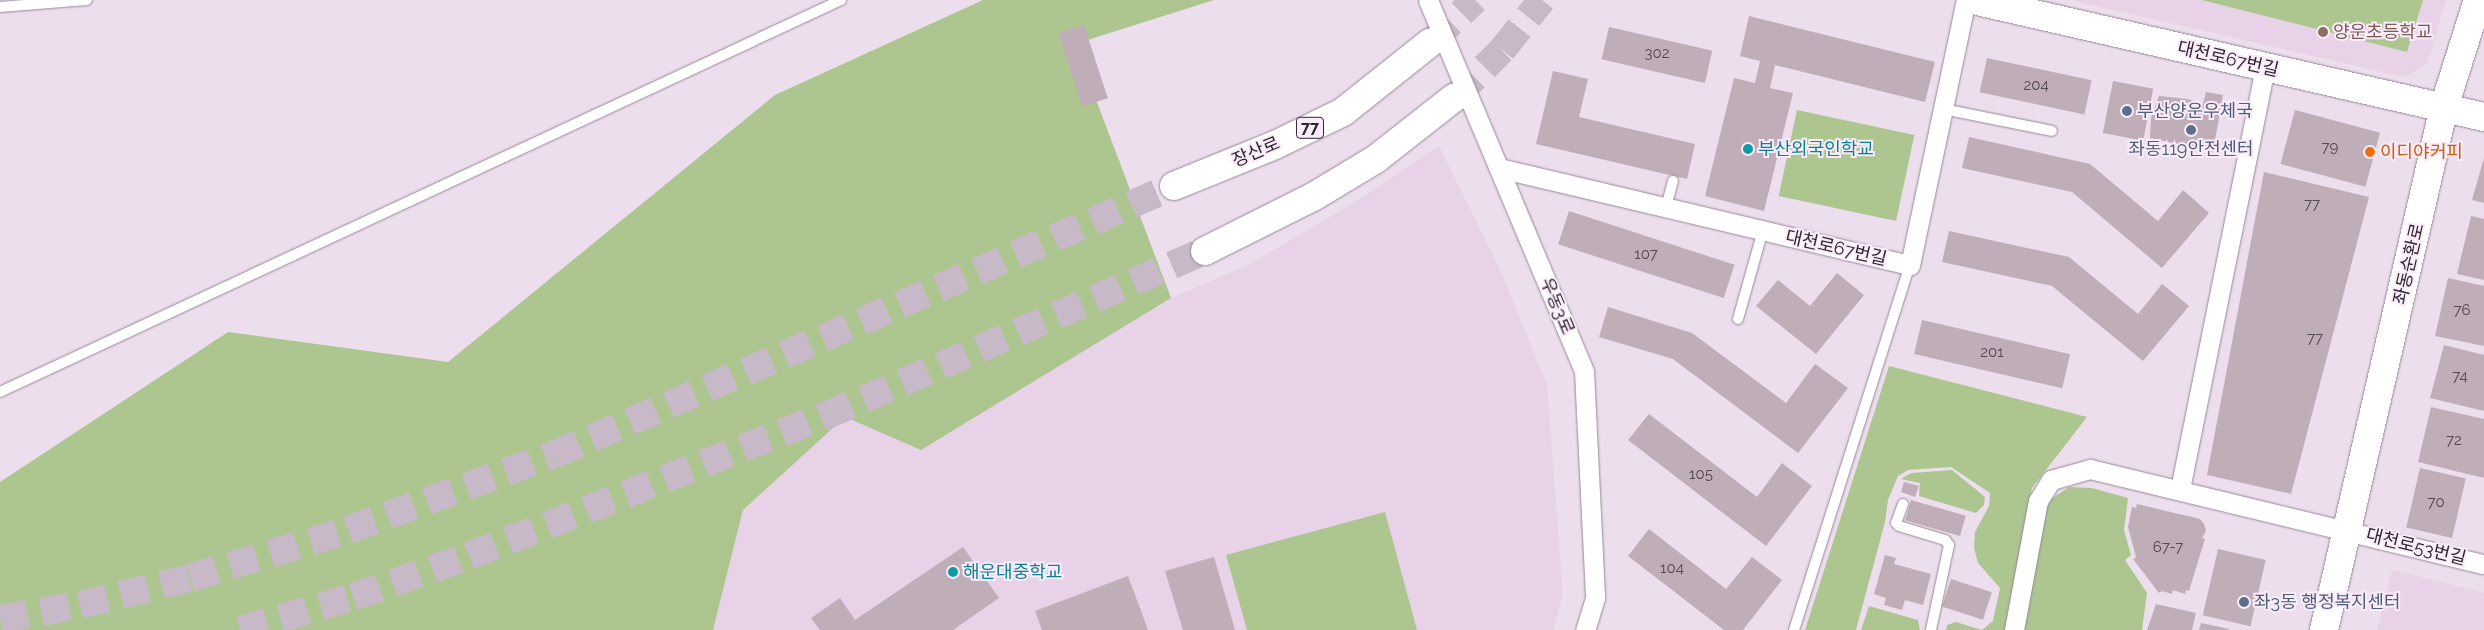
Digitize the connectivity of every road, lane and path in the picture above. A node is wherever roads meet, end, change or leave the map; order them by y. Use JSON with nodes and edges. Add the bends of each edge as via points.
{"nodes":[{"id":1,"x":87,"y":0,"type":"edge"},
{"id":2,"x":841,"y":0,"type":"edge"},
{"id":3,"x":1428,"y":0,"type":"edge"},
{"id":4,"x":1966,"y":0,"type":"edge"},
{"id":5,"x":1973,"y":0,"type":"edge"},
{"id":6,"x":2478,"y":0,"type":"edge"},
{"id":7,"x":0,"y":7,"type":"edge"},
{"id":8,"x":1432,"y":42,"type":"tunnel mouth"},
{"id":9,"x":2265,"y":67,"type":"junction"},
{"id":10,"x":1455,"y":97,"type":"tunnel mouth"},
{"id":11,"x":2444,"y":107,"type":"junction"},
{"id":12,"x":1943,"y":109,"type":"junction"},
{"id":13,"x":2484,"y":117,"type":"edge"},
{"id":14,"x":2052,"y":131,"type":"dead end"},
{"id":15,"x":1499,"y":168,"type":"junction"},
{"id":16,"x":1673,"y":181,"type":"dead end"},
{"id":17,"x":1174,"y":186,"type":"tunnel mouth"},
{"id":18,"x":1666,"y":207,"type":"junction"},
{"id":19,"x":1763,"y":230,"type":"junction"},
{"id":20,"x":1204,"y":251,"type":"tunnel mouth"},
{"id":21,"x":1910,"y":265,"type":"junction"},
{"id":22,"x":1738,"y":318,"type":"dead end"},
{"id":23,"x":0,"y":392,"type":"edge"},
{"id":24,"x":2180,"y":489,"type":"junction"},
{"id":25,"x":1903,"y":504,"type":"dead end"},
{"id":26,"x":2348,"y":530,"type":"junction"},
{"id":27,"x":2484,"y":564,"type":"edge"},
{"id":28,"x":1584,"y":630,"type":"edge"},
{"id":29,"x":1794,"y":630,"type":"edge"},
{"id":30,"x":1931,"y":630,"type":"edge"},
{"id":31,"x":2014,"y":630,"type":"edge"},
{"id":32,"x":2324,"y":630,"type":"edge"}],
"edges":[{"from":1,"to":7,"type":"lane"},
{"from":2,"to":23,"type":"lane"},
{"from":3,"to":15,"type":"street","name":"우동3로"},
{"from":4,"to":12,"type":"street","name":"대천로67번길"},
{"from":5,"to":9,"type":"main road","name":"대천로67번길"},
{"from":6,"to":11,"type":"main road","name":"좌동순환로"},
{"from":8,"to":17,"type":"main road","name":"장산로","number":"77","via":[[1343,112],[1275,145]]},
{"from":9,"to":11,"type":"main road","name":"대천로67번길"},
{"from":9,"to":24,"type":"street"},
{"from":10,"to":20,"type":"main road","via":[[1376,159],[1313,196]]},
{"from":11,"to":13,"type":"main road","name":"대천로67번길"},
{"from":11,"to":26,"type":"main road","name":"좌동순환로"},
{"from":12,"to":14,"type":"lane"},
{"from":12,"to":21,"type":"street","name":"대천로67번길"},
{"from":15,"to":18,"type":"street","name":"대천로67번길"},
{"from":15,"to":28,"type":"street","name":"우동3로","via":[[1584,371],[1595,598]]},
{"from":16,"to":18,"type":"lane"},
{"from":18,"to":19,"type":"street","name":"대천로67번길"},
{"from":19,"to":21,"type":"street","name":"대천로67번길"},
{"from":19,"to":22,"type":"lane"},
{"from":21,"to":29,"type":"lane"},
{"from":24,"to":26,"type":"street"},
{"from":24,"to":31,"type":"street","via":[[2090,468],[2051,480],[2038,501]]},
{"from":25,"to":30,"type":"lane","via":[[1896,523],[1899,526],[1945,540],[1949,545]]},
{"from":26,"to":27,"type":"street","name":"대천로53번길"},
{"from":26,"to":32,"type":"main road","name":"좌동순환로"}]}
